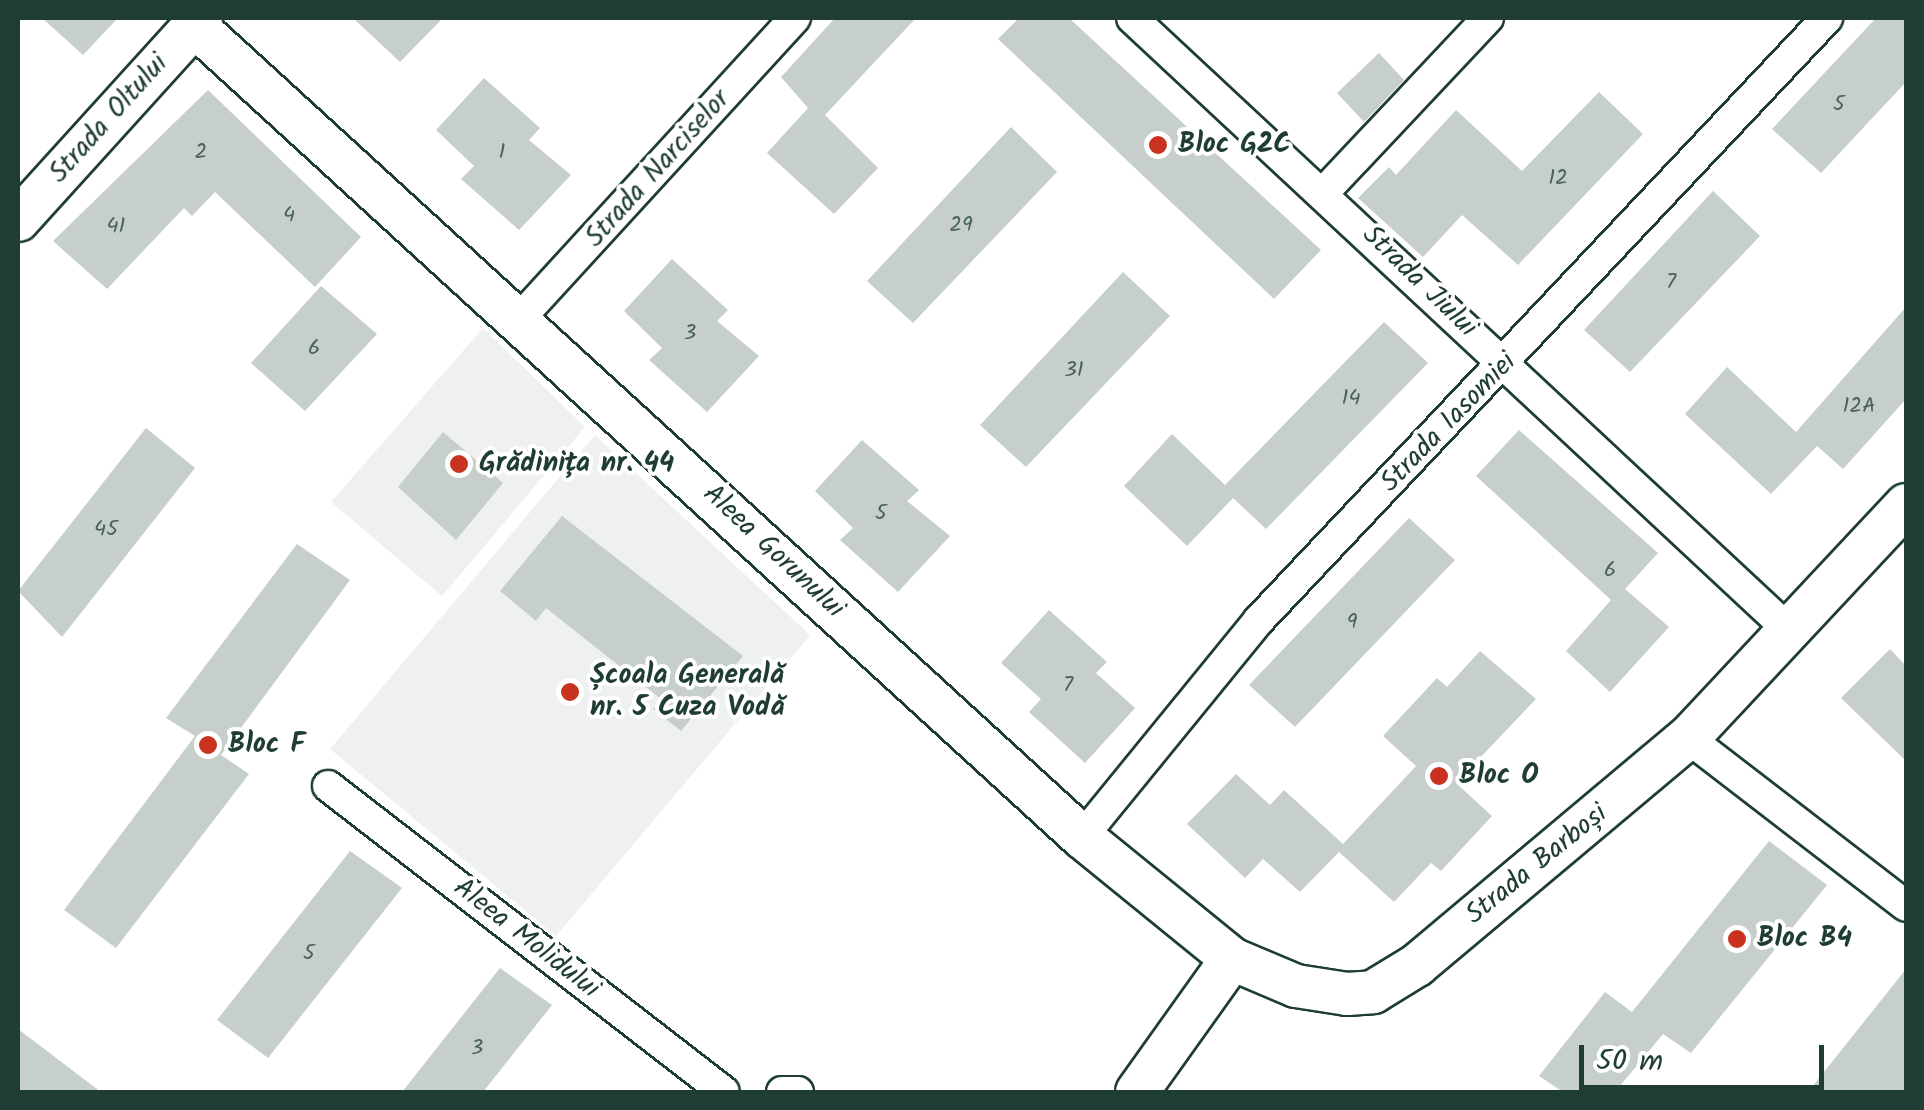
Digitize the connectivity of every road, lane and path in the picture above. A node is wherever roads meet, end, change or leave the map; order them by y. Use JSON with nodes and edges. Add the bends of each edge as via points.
{"nodes":[{"id":1,"x":794,"y":18,"type":"edge"},
{"id":2,"x":1488,"y":18,"type":"edge"},
{"id":3,"x":1827,"y":18,"type":"edge"},
{"id":4,"x":1138,"y":19,"type":"edge"},
{"id":5,"x":193,"y":20,"type":"edge"},
{"id":6,"x":1324,"y":192,"type":"junction"},
{"id":7,"x":18,"y":220,"type":"edge"},
{"id":8,"x":520,"y":318,"type":"junction"},
{"id":9,"x":1506,"y":364,"type":"junction"},
{"id":10,"x":1906,"y":505,"type":"edge"},
{"id":11,"x":1792,"y":632,"type":"junction"},
{"id":12,"x":1688,"y":738,"type":"junction"},
{"id":13,"x":328,"y":786,"type":"dead end"},
{"id":14,"x":1082,"y":837,"type":"junction"},
{"id":15,"x":1906,"y":906,"type":"edge"},
{"id":16,"x":1232,"y":960,"type":"junction"},
{"id":17,"x":724,"y":1092,"type":"edge"},
{"id":18,"x":782,"y":1092,"type":"edge"},
{"id":19,"x":798,"y":1092,"type":"edge"},
{"id":20,"x":1137,"y":1092,"type":"edge"}],
"edges":[{"from":1,"to":8,"type":"street","name":"Strada Narciselor"},
{"from":2,"to":6,"type":"street"},
{"from":3,"to":9,"type":"street","name":"Strada Iasomiei"},
{"from":4,"to":6,"type":"street","name":"Strada Jiului"},
{"from":5,"to":7,"type":"street","name":"Strada Oltului"},
{"from":5,"to":8,"type":"street","name":"Aleea Gorunului"},
{"from":6,"to":9,"type":"street","name":"Strada Jiului"},
{"from":8,"to":14,"type":"street","name":"Aleea Gorunului"},
{"from":9,"to":11,"type":"street","name":"Strada Jiului"},
{"from":9,"to":14,"type":"street","name":"Strada Iasomiei","via":[[1259,620]]},
{"from":10,"to":11,"type":"street","name":"Strada Barboși"},
{"from":11,"to":12,"type":"street","name":"Strada Barboși"},
{"from":12,"to":15,"type":"street"},
{"from":12,"to":16,"type":"street","name":"Strada Barboși","via":[[1373,992],[1296,986]]},
{"from":13,"to":17,"type":"street","name":"Aleea Molidului"},
{"from":14,"to":16,"type":"street","name":"Aleea Gorunului"},
{"from":16,"to":20,"type":"street"},
{"from":18,"to":19,"type":"street"}]}
